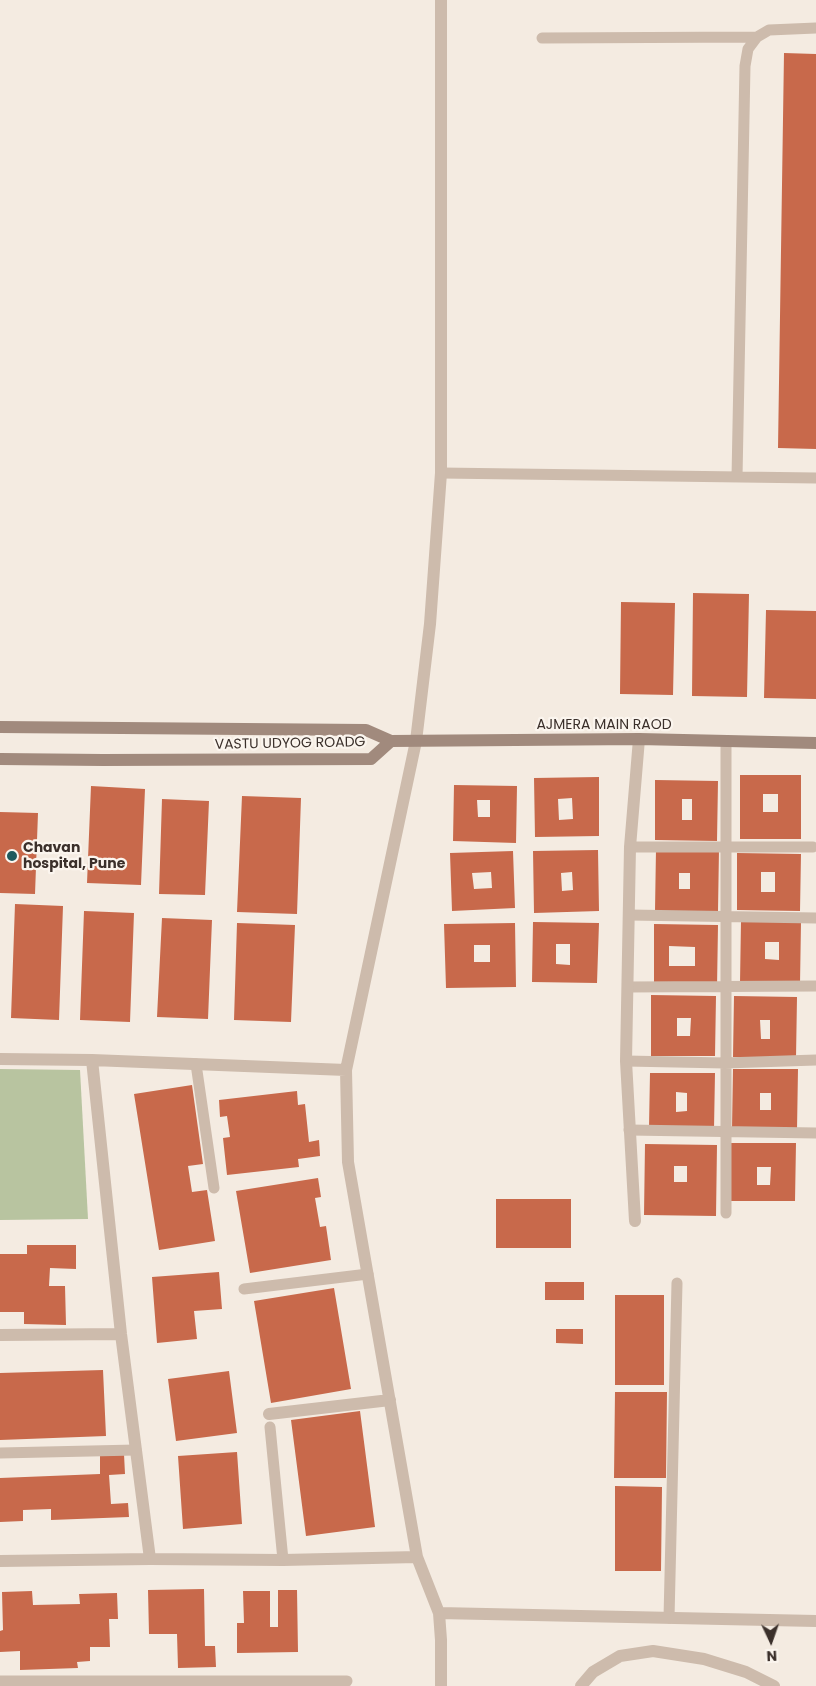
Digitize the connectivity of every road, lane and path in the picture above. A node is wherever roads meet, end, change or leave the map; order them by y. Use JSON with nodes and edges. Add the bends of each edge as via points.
{"nodes":[{"id":1,"x":441,"y":0,"type":"edge"},
{"id":2,"x":816,"y":28,"type":"edge"},
{"id":3,"x":756,"y":37,"type":"junction"},
{"id":4,"x":542,"y":38,"type":"dead end"},
{"id":5,"x":441,"y":473,"type":"junction"},
{"id":6,"x":737,"y":477,"type":"junction"},
{"id":7,"x":816,"y":478,"type":"edge"},
{"id":8,"x":0,"y":727,"type":"edge"},
{"id":9,"x":639,"y":739,"type":"junction"},
{"id":10,"x":391,"y":741,"type":"junction"},
{"id":11,"x":416,"y":741,"type":"junction"},
{"id":12,"x":726,"y":741,"type":"junction"},
{"id":13,"x":816,"y":743,"type":"edge"},
{"id":14,"x":0,"y":759,"type":"edge"},
{"id":15,"x":726,"y":846,"type":"junction"},
{"id":16,"x":630,"y":847,"type":"junction"},
{"id":17,"x":813,"y":847,"type":"dead end"},
{"id":18,"x":629,"y":915,"type":"junction"},
{"id":19,"x":726,"y":916,"type":"junction"},
{"id":20,"x":816,"y":918,"type":"edge"},
{"id":21,"x":816,"y":986,"type":"edge"},
{"id":22,"x":628,"y":987,"type":"junction"},
{"id":23,"x":726,"y":988,"type":"junction"},
{"id":24,"x":0,"y":1059,"type":"edge"},
{"id":25,"x":92,"y":1060,"type":"junction"},
{"id":26,"x":816,"y":1060,"type":"edge"},
{"id":27,"x":626,"y":1062,"type":"junction"},
{"id":28,"x":726,"y":1063,"type":"junction"},
{"id":29,"x":196,"y":1064,"type":"junction"},
{"id":30,"x":346,"y":1070,"type":"junction"},
{"id":31,"x":629,"y":1130,"type":"junction"},
{"id":32,"x":726,"y":1131,"type":"junction"},
{"id":33,"x":816,"y":1133,"type":"edge"},
{"id":34,"x":214,"y":1188,"type":"dead end"},
{"id":35,"x":726,"y":1213,"type":"dead end"},
{"id":36,"x":635,"y":1221,"type":"dead end"},
{"id":37,"x":368,"y":1274,"type":"junction"},
{"id":38,"x":677,"y":1283,"type":"dead end"},
{"id":39,"x":244,"y":1289,"type":"dead end"},
{"id":40,"x":121,"y":1334,"type":"junction"},
{"id":41,"x":0,"y":1335,"type":"edge"},
{"id":42,"x":390,"y":1400,"type":"junction"},
{"id":43,"x":270,"y":1420,"type":"joint"},
{"id":44,"x":136,"y":1450,"type":"junction"},
{"id":45,"x":0,"y":1453,"type":"edge"},
{"id":46,"x":417,"y":1557,"type":"junction"},
{"id":47,"x":150,"y":1559,"type":"junction"},
{"id":48,"x":283,"y":1560,"type":"junction"},
{"id":49,"x":0,"y":1561,"type":"edge"},
{"id":50,"x":439,"y":1613,"type":"junction"},
{"id":51,"x":669,"y":1618,"type":"junction"},
{"id":52,"x":816,"y":1621,"type":"edge"},
{"id":53,"x":347,"y":1680,"type":"dead end"},
{"id":54,"x":0,"y":1681,"type":"edge"},
{"id":55,"x":441,"y":1686,"type":"edge"},
{"id":56,"x":581,"y":1686,"type":"edge"},
{"id":57,"x":774,"y":1686,"type":"edge"}],
"edges":[{"from":1,"to":5,"type":"street"},
{"from":2,"to":3,"type":"lane","via":[[769,30]]},
{"from":3,"to":4,"type":"lane"},
{"from":3,"to":6,"type":"lane","via":[[748,49],[745,66]]},
{"from":5,"to":6,"type":"lane"},
{"from":5,"to":11,"type":"street","via":[[430,624]]},
{"from":6,"to":7,"type":"lane"},
{"from":8,"to":10,"type":"street","name":"VASTU UDYOG ROADG","via":[[366,730]]},
{"from":9,"to":11,"type":"street","name":"AJMERA MAIN RAOD"},
{"from":9,"to":12,"type":"street","name":"AJMERA MAIN RAOD"},
{"from":9,"to":16,"type":"street"},
{"from":10,"to":11,"type":"street","name":"AJMERA MAIN RAOD"},
{"from":10,"to":14,"type":"street","name":"VASTU UDYOG ROADG","via":[[371,759]]},
{"from":11,"to":30,"type":"street"},
{"from":12,"to":13,"type":"street","name":"AJMERA MAIN RAOD"},
{"from":12,"to":15,"type":"lane"},
{"from":15,"to":16,"type":"lane"},
{"from":15,"to":17,"type":"lane"},
{"from":15,"to":19,"type":"lane"},
{"from":16,"to":18,"type":"street"},
{"from":18,"to":19,"type":"lane"},
{"from":18,"to":22,"type":"street"},
{"from":19,"to":20,"type":"lane"},
{"from":19,"to":23,"type":"lane"},
{"from":21,"to":23,"type":"lane"},
{"from":22,"to":23,"type":"lane"},
{"from":22,"to":27,"type":"street"},
{"from":23,"to":28,"type":"lane"},
{"from":24,"to":25,"type":"street"},
{"from":25,"to":29,"type":"street"},
{"from":25,"to":40,"type":"street"},
{"from":26,"to":28,"type":"lane"},
{"from":27,"to":28,"type":"lane"},
{"from":27,"to":31,"type":"street"},
{"from":28,"to":32,"type":"lane"},
{"from":29,"to":30,"type":"street"},
{"from":29,"to":34,"type":"lane"},
{"from":30,"to":37,"type":"street","via":[[348,1162]]},
{"from":31,"to":32,"type":"lane"},
{"from":31,"to":36,"type":"street"},
{"from":32,"to":33,"type":"lane"},
{"from":32,"to":35,"type":"lane"},
{"from":37,"to":39,"type":"lane"},
{"from":37,"to":42,"type":"street"},
{"from":38,"to":51,"type":"lane"},
{"from":40,"to":41,"type":"street"},
{"from":40,"to":44,"type":"street"},
{"from":42,"to":43,"type":"street"},
{"from":42,"to":46,"type":"street"},
{"from":43,"to":48,"type":"lane"},
{"from":44,"to":45,"type":"lane"},
{"from":44,"to":47,"type":"street"},
{"from":46,"to":48,"type":"street"},
{"from":46,"to":50,"type":"street"},
{"from":47,"to":48,"type":"street"},
{"from":47,"to":49,"type":"street"},
{"from":50,"to":51,"type":"street"},
{"from":50,"to":55,"type":"street"},
{"from":51,"to":52,"type":"street"},
{"from":53,"to":54,"type":"lane"},
{"from":56,"to":57,"type":"street","via":[[593,1672],[620,1656],[652,1651],[704,1659],[746,1672]]}]}
